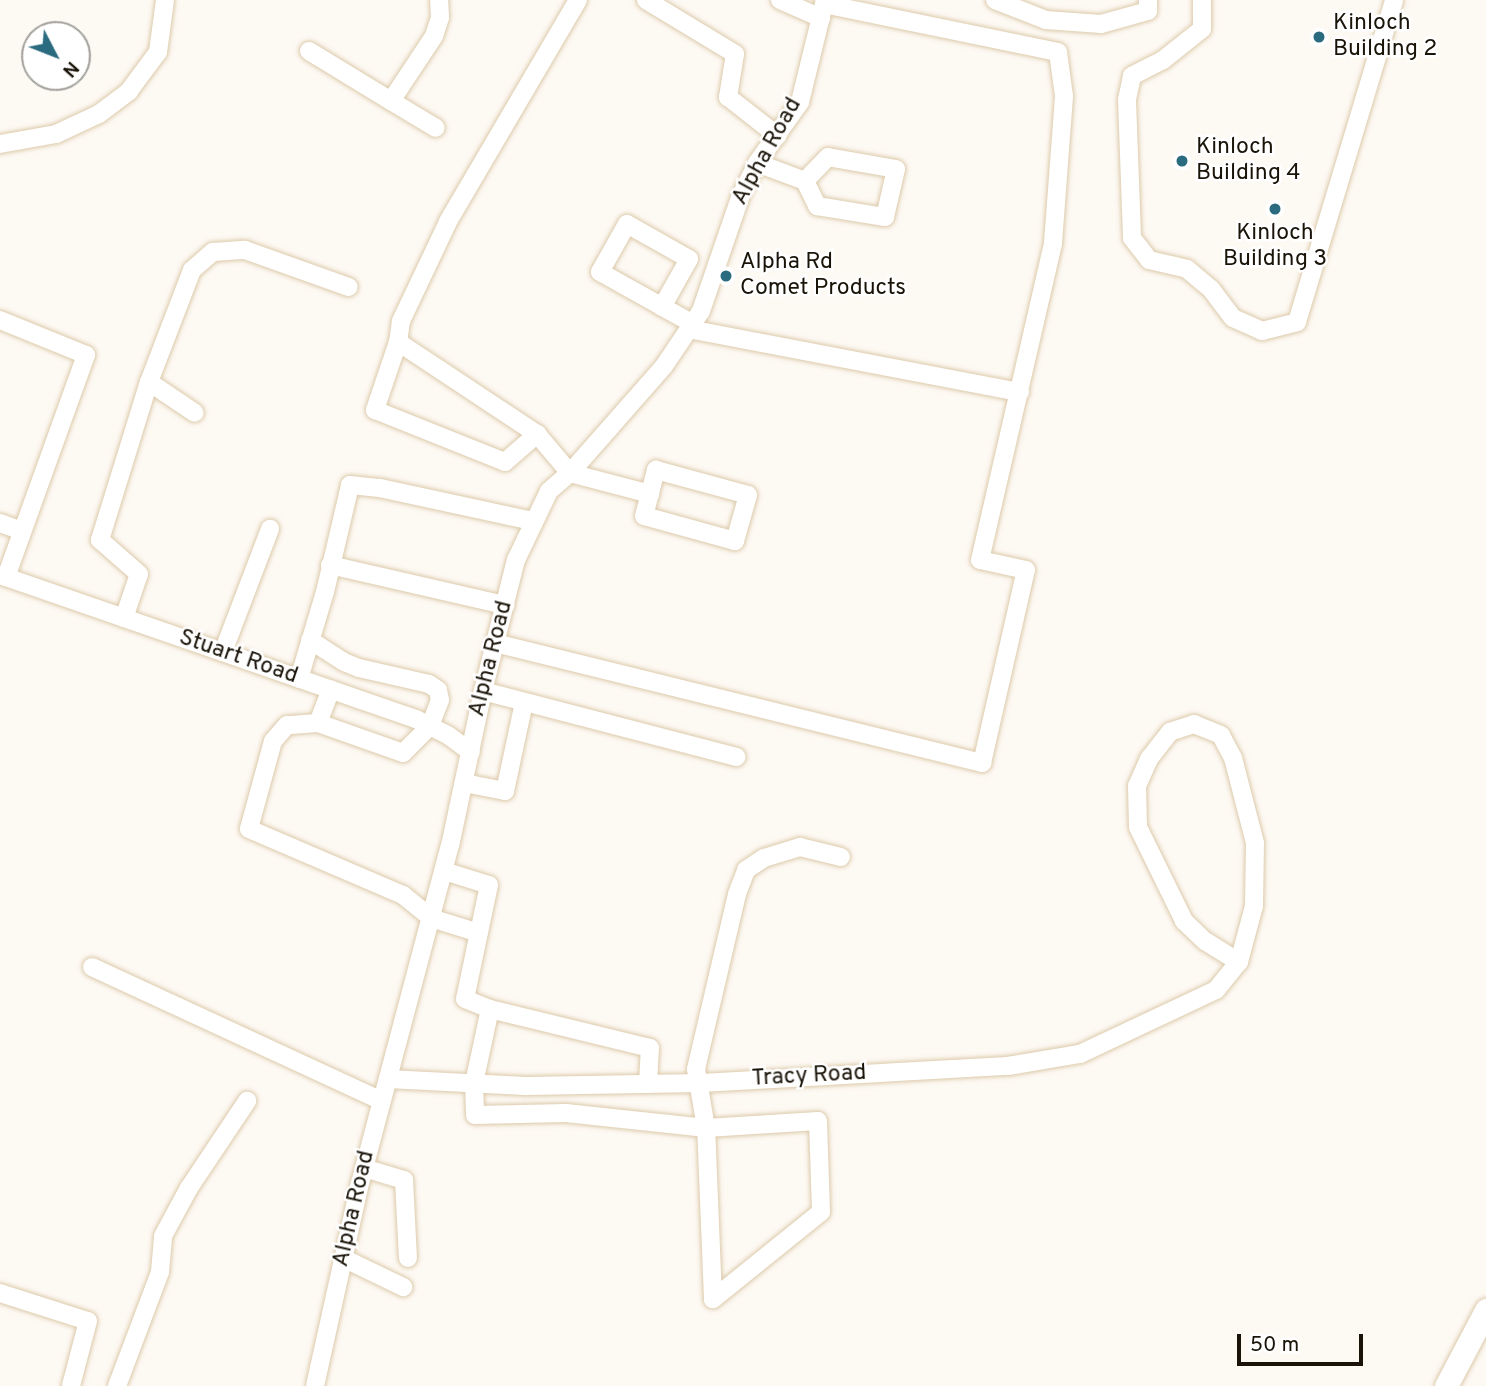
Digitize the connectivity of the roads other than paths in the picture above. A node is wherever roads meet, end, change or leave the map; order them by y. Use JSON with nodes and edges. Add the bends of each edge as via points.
{"nodes":[{"id":1,"x":165,"y":0,"type":"edge"},
{"id":2,"x":439,"y":0,"type":"edge"},
{"id":3,"x":578,"y":0,"type":"edge"},
{"id":4,"x":646,"y":0,"type":"edge"},
{"id":5,"x":780,"y":0,"type":"edge"},
{"id":6,"x":995,"y":0,"type":"edge"},
{"id":7,"x":1148,"y":0,"type":"edge"},
{"id":8,"x":1202,"y":0,"type":"edge"},
{"id":9,"x":1394,"y":0,"type":"edge"},
{"id":10,"x":823,"y":7,"type":"edge"},
{"id":11,"x":309,"y":51,"type":"dead end"},
{"id":12,"x":391,"y":101,"type":"junction"},
{"id":13,"x":436,"y":128,"type":"dead end"},
{"id":14,"x":778,"y":136,"type":"junction"},
{"id":15,"x":0,"y":144,"type":"edge"},
{"id":16,"x":757,"y":163,"type":"junction"},
{"id":17,"x":805,"y":181,"type":"junction"},
{"id":18,"x":349,"y":287,"type":"dead end"},
{"id":19,"x":662,"y":307,"type":"junction"},
{"id":20,"x":0,"y":320,"type":"edge"},
{"id":21,"x":691,"y":327,"type":"junction"},
{"id":22,"x":398,"y":342,"type":"junction"},
{"id":23,"x":149,"y":382,"type":"junction"},
{"id":24,"x":1020,"y":392,"type":"junction"},
{"id":25,"x":195,"y":413,"type":"dead end"},
{"id":26,"x":537,"y":434,"type":"junction"},
{"id":27,"x":570,"y":473,"type":"junction"},
{"id":28,"x":650,"y":494,"type":"junction"},
{"id":29,"x":533,"y":521,"type":"junction"},
{"id":30,"x":0,"y":523,"type":"edge"},
{"id":31,"x":270,"y":529,"type":"dead end"},
{"id":32,"x":22,"y":531,"type":"junction"},
{"id":33,"x":330,"y":565,"type":"junction"},
{"id":34,"x":3,"y":576,"type":"edge"},
{"id":35,"x":505,"y":605,"type":"junction"},
{"id":36,"x":124,"y":618,"type":"junction"},
{"id":37,"x":310,"y":640,"type":"junction"},
{"id":38,"x":495,"y":643,"type":"junction"},
{"id":39,"x":223,"y":652,"type":"junction"},
{"id":40,"x":299,"y":679,"type":"junction"},
{"id":41,"x":331,"y":690,"type":"junction"},
{"id":42,"x":483,"y":691,"type":"junction"},
{"id":43,"x":524,"y":702,"type":"junction"},
{"id":44,"x":318,"y":723,"type":"junction"},
{"id":45,"x":430,"y":726,"type":"junction"},
{"id":46,"x":471,"y":752,"type":"junction"},
{"id":47,"x":737,"y":757,"type":"dead end"},
{"id":48,"x":464,"y":783,"type":"junction"},
{"id":49,"x":841,"y":857,"type":"dead end"},
{"id":50,"x":444,"y":871,"type":"junction"},
{"id":51,"x":431,"y":918,"type":"junction"},
{"id":52,"x":478,"y":933,"type":"junction"},
{"id":53,"x":1239,"y":962,"type":"junction"},
{"id":54,"x":92,"y":967,"type":"dead end"},
{"id":55,"x":490,"y":1009,"type":"junction"},
{"id":56,"x":387,"y":1079,"type":"junction"},
{"id":57,"x":474,"y":1083,"type":"junction"},
{"id":58,"x":701,"y":1083,"type":"junction"},
{"id":59,"x":648,"y":1084,"type":"junction"},
{"id":60,"x":565,"y":1085,"type":"junction"},
{"id":61,"x":247,"y":1101,"type":"dead end"},
{"id":62,"x":382,"y":1101,"type":"junction"},
{"id":63,"x":566,"y":1113,"type":"junction"},
{"id":64,"x":706,"y":1128,"type":"junction"},
{"id":65,"x":364,"y":1168,"type":"junction"},
{"id":66,"x":343,"y":1258,"type":"junction"},
{"id":67,"x":408,"y":1258,"type":"dead end"},
{"id":68,"x":402,"y":1287,"type":"dead end"},
{"id":69,"x":0,"y":1293,"type":"edge"},
{"id":70,"x":1486,"y":1310,"type":"edge"},
{"id":71,"x":71,"y":1386,"type":"edge"},
{"id":72,"x":117,"y":1386,"type":"edge"},
{"id":73,"x":315,"y":1386,"type":"edge"},
{"id":74,"x":1446,"y":1386,"type":"edge"}],
"edges":[{"from":1,"to":15,"type":"street","via":[[159,52],[129,91],[99,114],[56,134]]},
{"from":2,"to":12,"type":"street","via":[[434,36]]},
{"from":3,"to":22,"type":"street","via":[[448,222],[401,321]]},
{"from":4,"to":14,"type":"street","via":[[736,54],[728,97]]},
{"from":5,"to":10,"type":"street"},
{"from":6,"to":7,"type":"street","via":[[1046,20],[1101,24],[1148,11]]},
{"from":8,"to":9,"type":"street","via":[[1202,29],[1163,60],[1132,76],[1127,100],[1132,238],[1149,260],[1187,269],[1211,289],[1233,318],[1262,331],[1297,322]]},
{"from":10,"to":14,"type":"street","name":"Alpha Road","via":[[800,103]]},
{"from":10,"to":24,"type":"street","via":[[1058,52],[1064,96],[1053,243]]},
{"from":11,"to":12,"type":"street"},
{"from":12,"to":13,"type":"street"},
{"from":14,"to":16,"type":"street","name":"Alpha Road"},
{"from":16,"to":17,"type":"street"},
{"from":16,"to":21,"type":"street","name":"Alpha Road"},
{"from":17,"to":17,"type":"street","via":[[828,157],[897,169],[885,216],[817,206]]},
{"from":18,"to":23,"type":"street","via":[[245,250],[213,252],[192,270]]},
{"from":19,"to":19,"type":"street","via":[[689,259],[626,224],[600,272]]},
{"from":19,"to":21,"type":"street"},
{"from":20,"to":32,"type":"street","via":[[86,355]]},
{"from":21,"to":24,"type":"street"},
{"from":21,"to":27,"type":"street","name":"Alpha Road","via":[[664,366]]},
{"from":22,"to":26,"type":"street"},
{"from":22,"to":26,"type":"street","via":[[375,410],[505,462]]},
{"from":23,"to":25,"type":"street"},
{"from":23,"to":36,"type":"street","via":[[100,540],[139,574]]},
{"from":24,"to":38,"type":"street","via":[[980,559],[1026,570],[982,763]]},
{"from":26,"to":27,"type":"street"},
{"from":27,"to":28,"type":"street"},
{"from":27,"to":29,"type":"street","name":"Alpha Road","via":[[550,491]]},
{"from":28,"to":28,"type":"street","via":[[656,470],[747,495],[735,541],[644,516]]},
{"from":29,"to":33,"type":"street","via":[[349,485]]},
{"from":29,"to":35,"type":"street","name":"Alpha Road","via":[[516,560]]},
{"from":30,"to":32,"type":"street"},
{"from":31,"to":39,"type":"street"},
{"from":32,"to":34,"type":"street"},
{"from":33,"to":35,"type":"street"},
{"from":33,"to":37,"type":"street"},
{"from":34,"to":36,"type":"street","name":"Stuart Road"},
{"from":35,"to":38,"type":"street","name":"Alpha Road"},
{"from":36,"to":39,"type":"street","name":"Stuart Road"},
{"from":37,"to":40,"type":"street"},
{"from":37,"to":45,"type":"street","via":[[344,662],[438,690],[440,700]]},
{"from":38,"to":42,"type":"street","name":"Alpha Road"},
{"from":39,"to":40,"type":"street","name":"Stuart Road"},
{"from":40,"to":41,"type":"street","name":"Stuart Road"},
{"from":41,"to":44,"type":"street"},
{"from":41,"to":45,"type":"street","name":"Stuart Road"},
{"from":42,"to":43,"type":"street"},
{"from":42,"to":46,"type":"street","name":"Alpha Road"},
{"from":43,"to":47,"type":"street"},
{"from":43,"to":48,"type":"street","via":[[505,791]]},
{"from":44,"to":45,"type":"street","via":[[403,753]]},
{"from":44,"to":51,"type":"street","via":[[287,725],[273,741],[249,829],[403,895]]},
{"from":45,"to":46,"type":"street","name":"Stuart Road"},
{"from":46,"to":48,"type":"street","name":"Alpha Road"},
{"from":48,"to":50,"type":"street","name":"Alpha Road"},
{"from":49,"to":58,"type":"street","via":[[800,846],[764,858],[746,870],[696,1069]]},
{"from":50,"to":51,"type":"street","name":"Alpha Road"},
{"from":50,"to":52,"type":"street","via":[[489,885]]},
{"from":51,"to":52,"type":"street"},
{"from":51,"to":56,"type":"street","name":"Alpha Road"},
{"from":52,"to":55,"type":"street","via":[[465,999]]},
{"from":53,"to":53,"type":"street","via":[[1254,906],[1255,843],[1233,758],[1221,735],[1194,724],[1170,733],[1149,759],[1138,786],[1138,827],[1184,921]]},
{"from":53,"to":58,"type":"street","name":"Tracy Road","via":[[1216,990],[1080,1054],[1008,1066]]},
{"from":54,"to":62,"type":"street"},
{"from":55,"to":57,"type":"street"},
{"from":55,"to":59,"type":"street","via":[[650,1048]]},
{"from":56,"to":57,"type":"street","name":"Tracy Road"},
{"from":56,"to":62,"type":"street","name":"Alpha Road"},
{"from":57,"to":60,"type":"street","name":"Tracy Road"},
{"from":57,"to":63,"type":"street","via":[[475,1115]]},
{"from":58,"to":59,"type":"street","name":"Tracy Road"},
{"from":58,"to":64,"type":"street"},
{"from":59,"to":60,"type":"street","name":"Tracy Road"},
{"from":60,"to":63,"type":"street"},
{"from":61,"to":72,"type":"street","via":[[163,1236],[160,1272]]},
{"from":62,"to":65,"type":"street","name":"Alpha Road"},
{"from":63,"to":64,"type":"street"},
{"from":64,"to":64,"type":"street","via":[[818,1121],[821,1212],[713,1299]]},
{"from":65,"to":66,"type":"street","name":"Alpha Road"},
{"from":65,"to":67,"type":"street","via":[[404,1180]]},
{"from":66,"to":68,"type":"street"},
{"from":66,"to":73,"type":"street","name":"Alpha Road"},
{"from":69,"to":71,"type":"street","via":[[88,1321]]},
{"from":70,"to":74,"type":"main road"}]}
